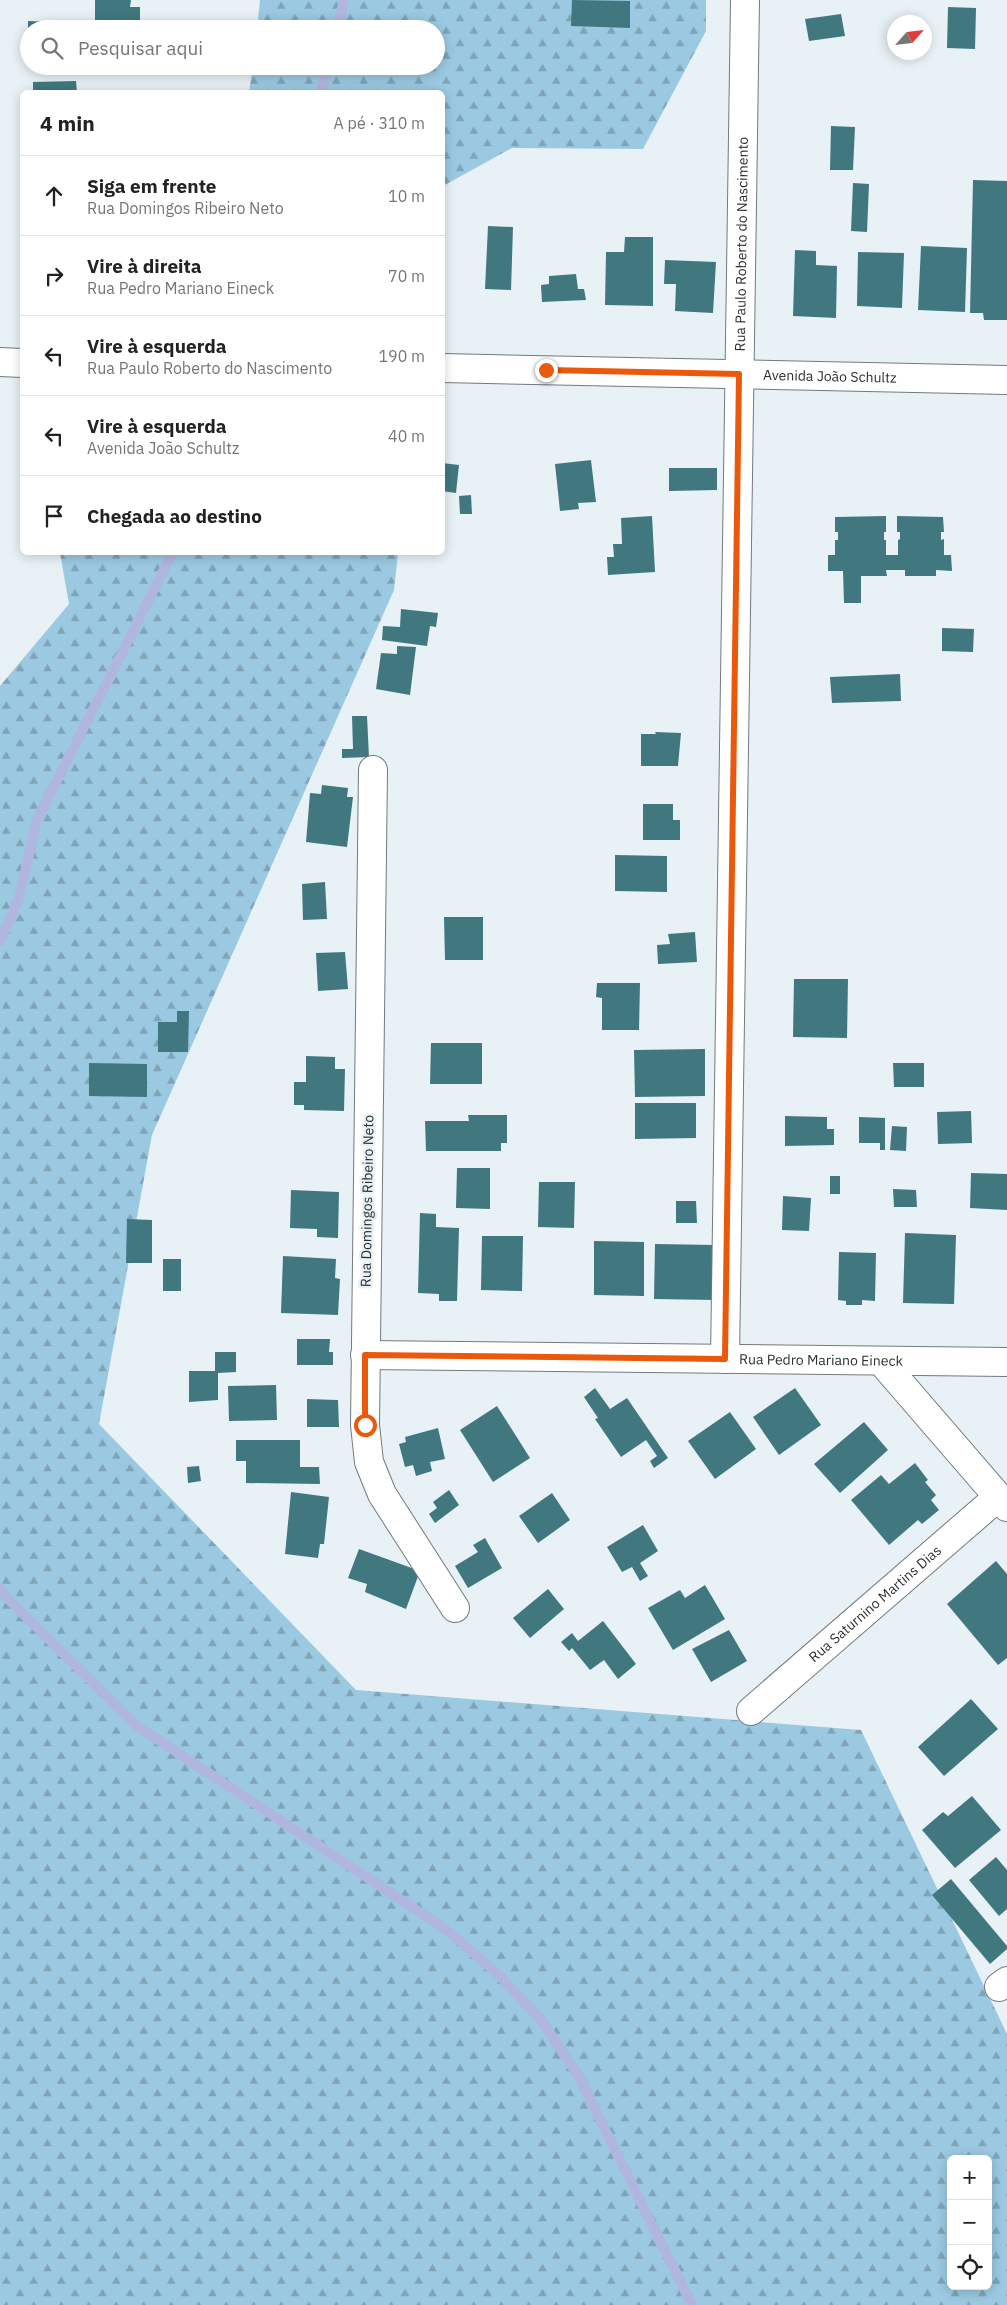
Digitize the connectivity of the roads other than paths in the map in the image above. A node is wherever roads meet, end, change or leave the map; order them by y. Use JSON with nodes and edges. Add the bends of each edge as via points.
{"nodes":[{"id":1,"x":745,"y":0,"type":"edge"},
{"id":2,"x":0,"y":362,"type":"edge"},
{"id":3,"x":20,"y":362,"type":"edge"},
{"id":4,"x":445,"y":368,"type":"edge"},
{"id":5,"x":739,"y":374,"type":"junction"},
{"id":6,"x":1007,"y":380,"type":"edge"},
{"id":7,"x":372,"y":770,"type":"dead end"},
{"id":8,"x":365,"y":1355,"type":"junction"},
{"id":9,"x":725,"y":1359,"type":"junction"},
{"id":10,"x":881,"y":1360,"type":"junction"},
{"id":11,"x":1007,"y":1362,"type":"edge"},
{"id":12,"x":1003,"y":1502,"type":"edge"},
{"id":13,"x":455,"y":1608,"type":"dead end"},
{"id":14,"x":751,"y":1711,"type":"dead end"}],
"edges":[{"from":1,"to":5,"type":"street","name":"Rua Paulo Roberto do Nascimento"},
{"from":2,"to":3,"type":"street"},
{"from":4,"to":5,"type":"street","name":"Avenida João Schultz"},
{"from":5,"to":6,"type":"street","name":"Avenida João Schultz"},
{"from":5,"to":9,"type":"street","name":"Rua Paulo Roberto do Nascimento"},
{"from":7,"to":8,"type":"street","name":"Rua Domingos Ribeiro Neto"},
{"from":8,"to":9,"type":"street","name":"Rua Pedro Mariano Eineck"},
{"from":8,"to":13,"type":"street","name":"Rua Domingos Ribeiro Neto","via":[[365,1425],[369,1462],[382,1494]]},
{"from":9,"to":10,"type":"street","name":"Rua Pedro Mariano Eineck"},
{"from":10,"to":11,"type":"street","name":"Rua Pedro Mariano Eineck"},
{"from":10,"to":12,"type":"street"},
{"from":12,"to":14,"type":"street","name":"Rua Saturnino Martins Dias"}]}
